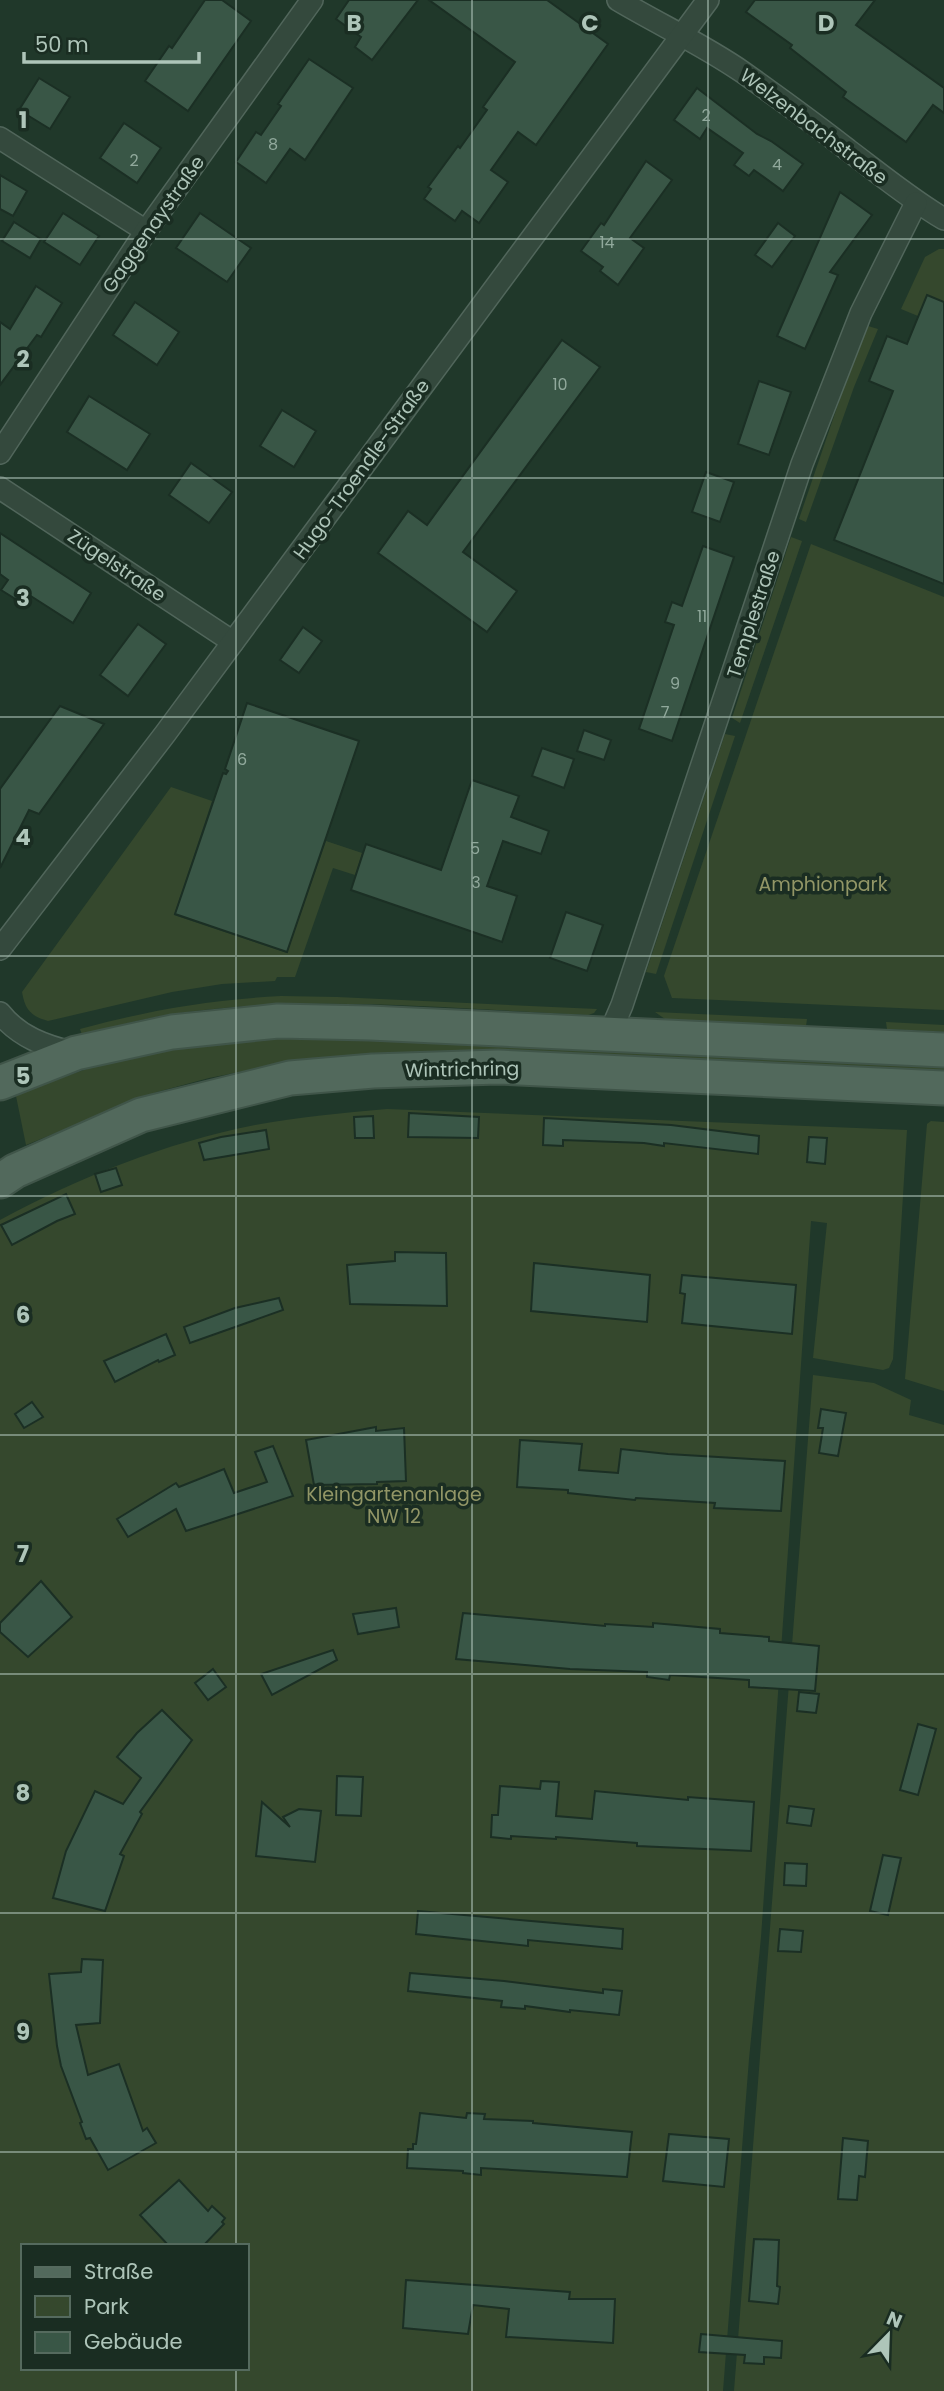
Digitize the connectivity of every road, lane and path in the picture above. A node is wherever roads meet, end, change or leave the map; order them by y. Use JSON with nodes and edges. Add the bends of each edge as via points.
{"nodes":[{"id":1,"x":312,"y":0,"type":"edge"},
{"id":2,"x":618,"y":0,"type":"edge"},
{"id":3,"x":708,"y":0,"type":"edge"},
{"id":4,"x":681,"y":36,"type":"junction"},
{"id":5,"x":0,"y":138,"type":"edge"},
{"id":6,"x":916,"y":203,"type":"junction"},
{"id":7,"x":944,"y":219,"type":"edge"},
{"id":8,"x":146,"y":230,"type":"junction"},
{"id":9,"x":0,"y":453,"type":"edge"},
{"id":10,"x":0,"y":488,"type":"edge"},
{"id":11,"x":233,"y":642,"type":"junction"},
{"id":12,"x":5,"y":942,"type":"edge"},
{"id":13,"x":0,"y":968,"type":"edge"},
{"id":14,"x":0,"y":1013,"type":"edge"},
{"id":15,"x":610,"y":1033,"type":"junction"},
{"id":16,"x":944,"y":1050,"type":"edge"},
{"id":17,"x":76,"y":1053,"type":"junction"},
{"id":18,"x":0,"y":1083,"type":"edge"},
{"id":19,"x":944,"y":1088,"type":"edge"},
{"id":20,"x":0,"y":1181,"type":"edge"}],
"edges":[{"from":1,"to":8,"type":"street","name":"Gaggenaystraße"},
{"from":2,"to":4,"type":"street","name":"Welzenbachstraße"},
{"from":3,"to":4,"type":"street","name":"Hugo-Troendle-Straße"},
{"from":4,"to":6,"type":"street","name":"Welzenbachstraße","via":[[742,71]]},
{"from":4,"to":11,"type":"street","name":"Hugo-Troendle-Straße"},
{"from":5,"to":8,"type":"street"},
{"from":6,"to":7,"type":"street","name":"Welzenbachstraße"},
{"from":6,"to":15,"type":"street","name":"Templestraße","via":[[861,313],[830,388]]},
{"from":8,"to":9,"type":"street","name":"Gaggenaystraße"},
{"from":10,"to":11,"type":"street","name":"Zügelstraße"},
{"from":11,"to":12,"type":"street","name":"Hugo-Troendle-Straße"},
{"from":12,"to":13,"type":"street","name":"Hugo-Troendle-Straße"},
{"from":14,"to":17,"type":"street","via":[[35,1042]]},
{"from":15,"to":16,"type":"main road","name":"Wintrichring"},
{"from":15,"to":17,"type":"main road","name":"Wintrichring","via":[[278,1021],[172,1032]]},
{"from":17,"to":18,"type":"main road","name":"Wintrichring"},
{"from":19,"to":20,"type":"main road","name":"Wintrichring","via":[[498,1067],[290,1078],[141,1115]]}]}
